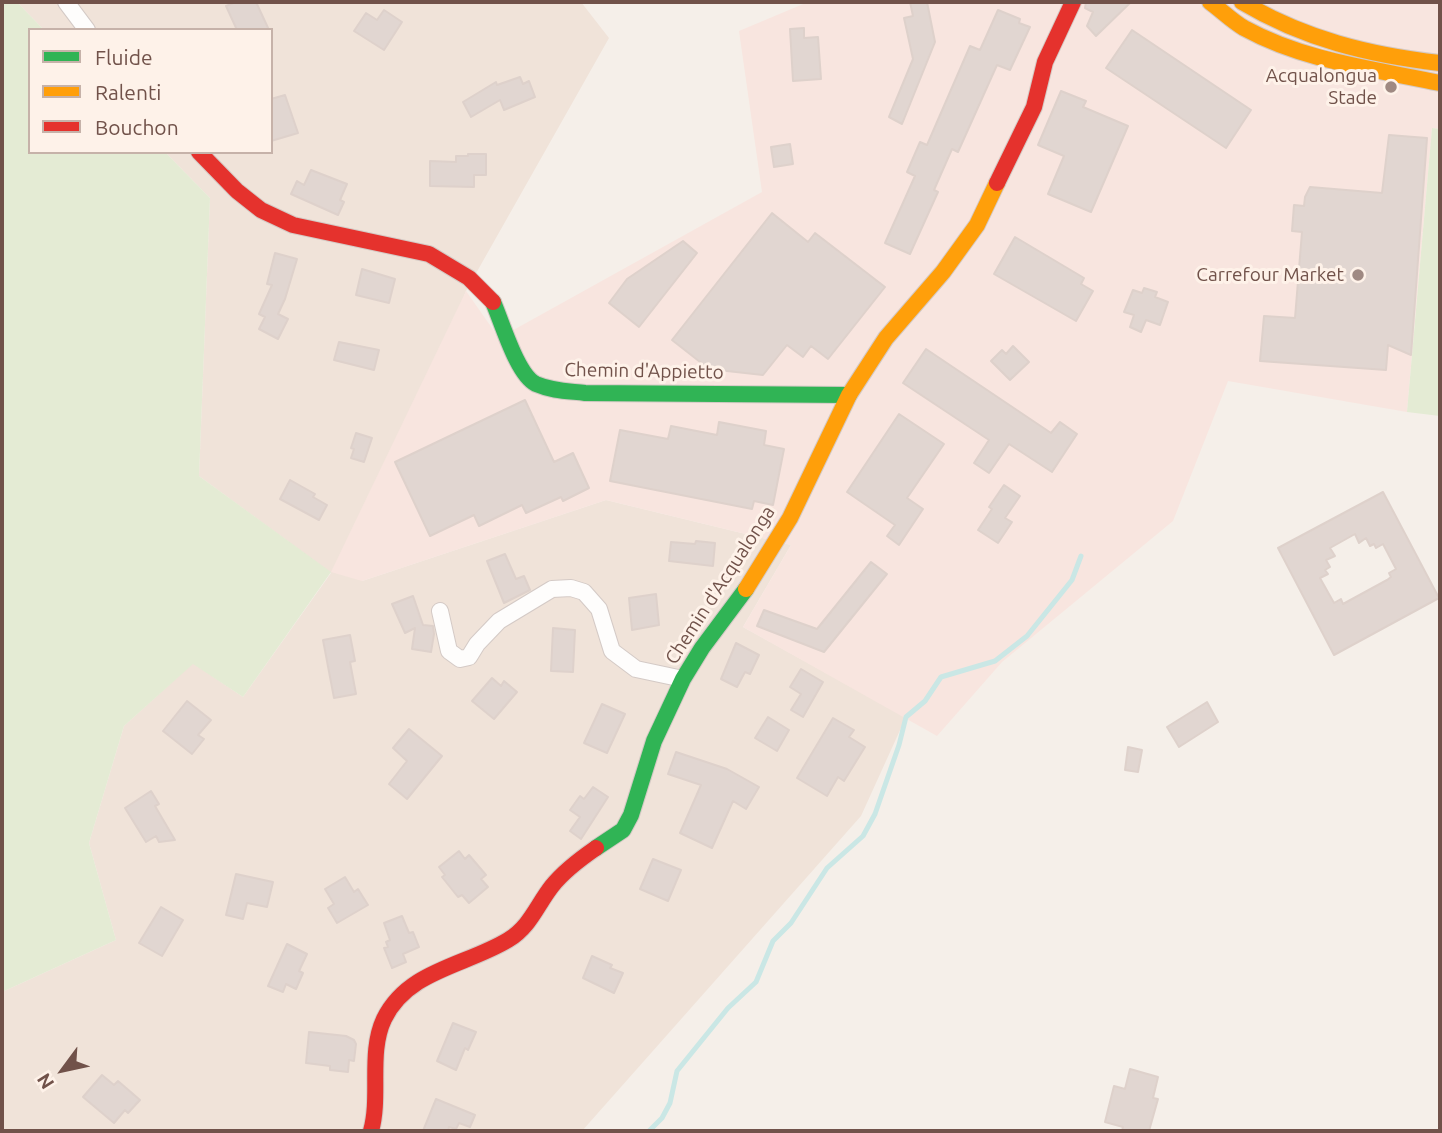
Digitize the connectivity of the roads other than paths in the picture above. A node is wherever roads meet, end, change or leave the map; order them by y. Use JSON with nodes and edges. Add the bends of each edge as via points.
{"nodes":[{"id":1,"x":66,"y":2,"type":"edge"},
{"id":2,"x":1073,"y":2,"type":"edge"},
{"id":3,"x":1210,"y":2,"type":"edge"},
{"id":4,"x":1242,"y":2,"type":"edge"},
{"id":5,"x":86,"y":28,"type":"edge"},
{"id":6,"x":1440,"y":63,"type":"edge"},
{"id":7,"x":1440,"y":83,"type":"edge"},
{"id":8,"x":202,"y":154,"type":"edge"},
{"id":9,"x":849,"y":395,"type":"junction"},
{"id":10,"x":440,"y":611,"type":"dead end"},
{"id":11,"x":683,"y":679,"type":"junction"},
{"id":12,"x":371,"y":1131,"type":"edge"}],
"edges":[{"from":1,"to":5,"type":"street"},
{"from":2,"to":9,"type":"street","name":"Chemin d'Acqualonga","via":[[1045,62],[1034,107],[977,225],[886,338]]},
{"from":3,"to":7,"type":"street","via":[[1243,27],[1289,48]]},
{"from":4,"to":6,"type":"street","via":[[1298,32],[1356,50]]},
{"from":8,"to":9,"type":"street","name":"Chemin d'Appietto","via":[[261,210],[293,225],[429,254],[469,278],[493,303],[522,370],[533,383],[585,393]]},
{"from":9,"to":11,"type":"street","name":"Chemin d'Acqualonga","via":[[790,518]]},
{"from":10,"to":11,"type":"street","via":[[449,651],[460,659],[469,657],[499,621],[552,589],[571,588],[584,592],[598,609],[612,651],[636,669]]},
{"from":11,"to":12,"type":"street","name":"Chemin d'Acqualonga","via":[[654,741],[623,830],[578,860],[552,886],[527,925],[508,940],[419,979],[398,997],[383,1021]]}]}
